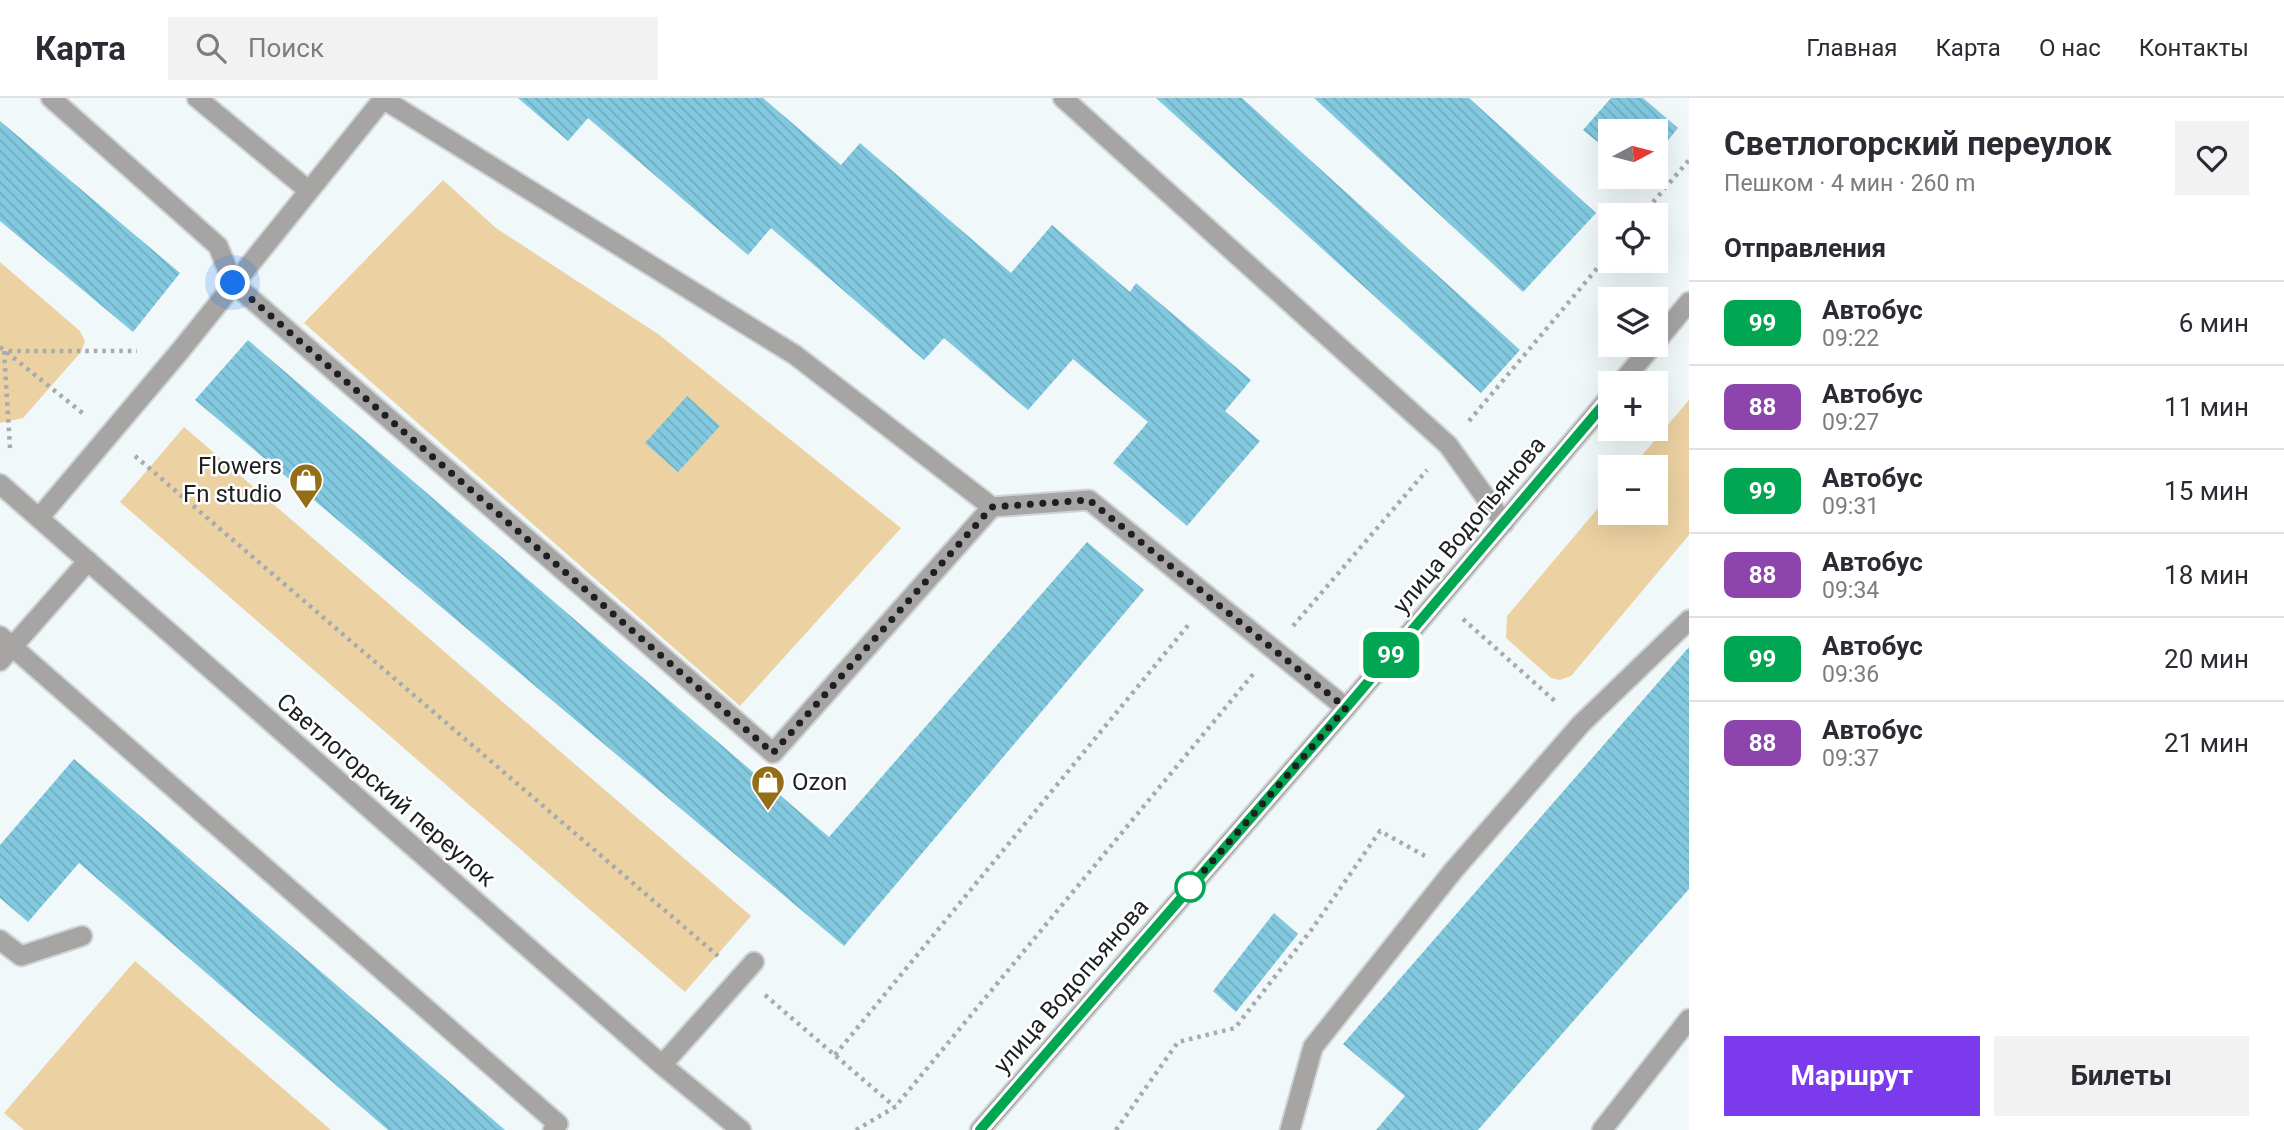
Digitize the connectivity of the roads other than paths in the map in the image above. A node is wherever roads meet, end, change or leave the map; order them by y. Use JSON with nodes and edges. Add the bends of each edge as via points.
{"nodes":[{"id":1,"x":51,"y":98,"type":"edge"},
{"id":2,"x":197,"y":98,"type":"edge"},
{"id":3,"x":1063,"y":98,"type":"edge"},
{"id":4,"x":383,"y":99,"type":"edge"},
{"id":5,"x":309,"y":190,"type":"junction"},
{"id":6,"x":233,"y":283,"type":"junction"},
{"id":7,"x":1689,"y":302,"type":"edge"},
{"id":8,"x":1668,"y":327,"type":"edge"},
{"id":9,"x":1643,"y":357,"type":"edge"},
{"id":10,"x":1631,"y":371,"type":"edge"},
{"id":11,"x":1598,"y":411,"type":"edge"},
{"id":12,"x":0,"y":484,"type":"edge"},
{"id":13,"x":992,"y":507,"type":"junction"},
{"id":14,"x":39,"y":518,"type":"junction"},
{"id":15,"x":1504,"y":523,"type":"junction"},
{"id":16,"x":88,"y":561,"type":"junction"},
{"id":17,"x":1689,"y":620,"type":"edge"},
{"id":18,"x":4,"y":648,"type":"edge"},
{"id":19,"x":1346,"y":708,"type":"junction"},
{"id":20,"x":82,"y":936,"type":"dead end"},
{"id":21,"x":0,"y":940,"type":"edge"},
{"id":22,"x":748,"y":969,"type":"road end"},
{"id":23,"x":1689,"y":1019,"type":"edge"},
{"id":24,"x":662,"y":1065,"type":"junction"},
{"id":25,"x":553,"y":1130,"type":"edge"},
{"id":26,"x":741,"y":1130,"type":"edge"},
{"id":27,"x":980,"y":1130,"type":"edge"},
{"id":28,"x":1290,"y":1130,"type":"edge"},
{"id":29,"x":1602,"y":1130,"type":"edge"}],
"edges":[{"from":1,"to":6,"type":"street","via":[[218,246]]},
{"from":2,"to":5,"type":"street"},
{"from":3,"to":15,"type":"street","via":[[1448,445]]},
{"from":4,"to":5,"type":"street"},
{"from":4,"to":13,"type":"street","via":[[795,355]]},
{"from":5,"to":6,"type":"street"},
{"from":6,"to":13,"type":"street","via":[[773,753]]},
{"from":6,"to":14,"type":"street"},
{"from":7,"to":8,"type":"street"},
{"from":9,"to":10,"type":"street"},
{"from":11,"to":15,"type":"street","name":"улица Водопьянова"},
{"from":12,"to":14,"type":"street","name":"Светлогорский переулок"},
{"from":13,"to":19,"type":"street","via":[[1089,500]]},
{"from":14,"to":16,"type":"street","name":"Светлогорский переулок"},
{"from":15,"to":19,"type":"street","name":"улица Водопьянова"},
{"from":16,"to":18,"type":"street"},
{"from":16,"to":24,"type":"street","name":"Светлогорский переулок"},
{"from":17,"to":28,"type":"street","via":[[1581,724],[1453,872],[1313,1047]]},
{"from":18,"to":25,"type":"street","via":[[558,1124]]},
{"from":19,"to":27,"type":"street","name":"улица Водопьянова"},
{"from":20,"to":21,"type":"street","via":[[21,956]]},
{"from":22,"to":24,"type":"street"},
{"from":23,"to":29,"type":"street"},
{"from":24,"to":26,"type":"street","name":"Светлогорский переулок"}]}
